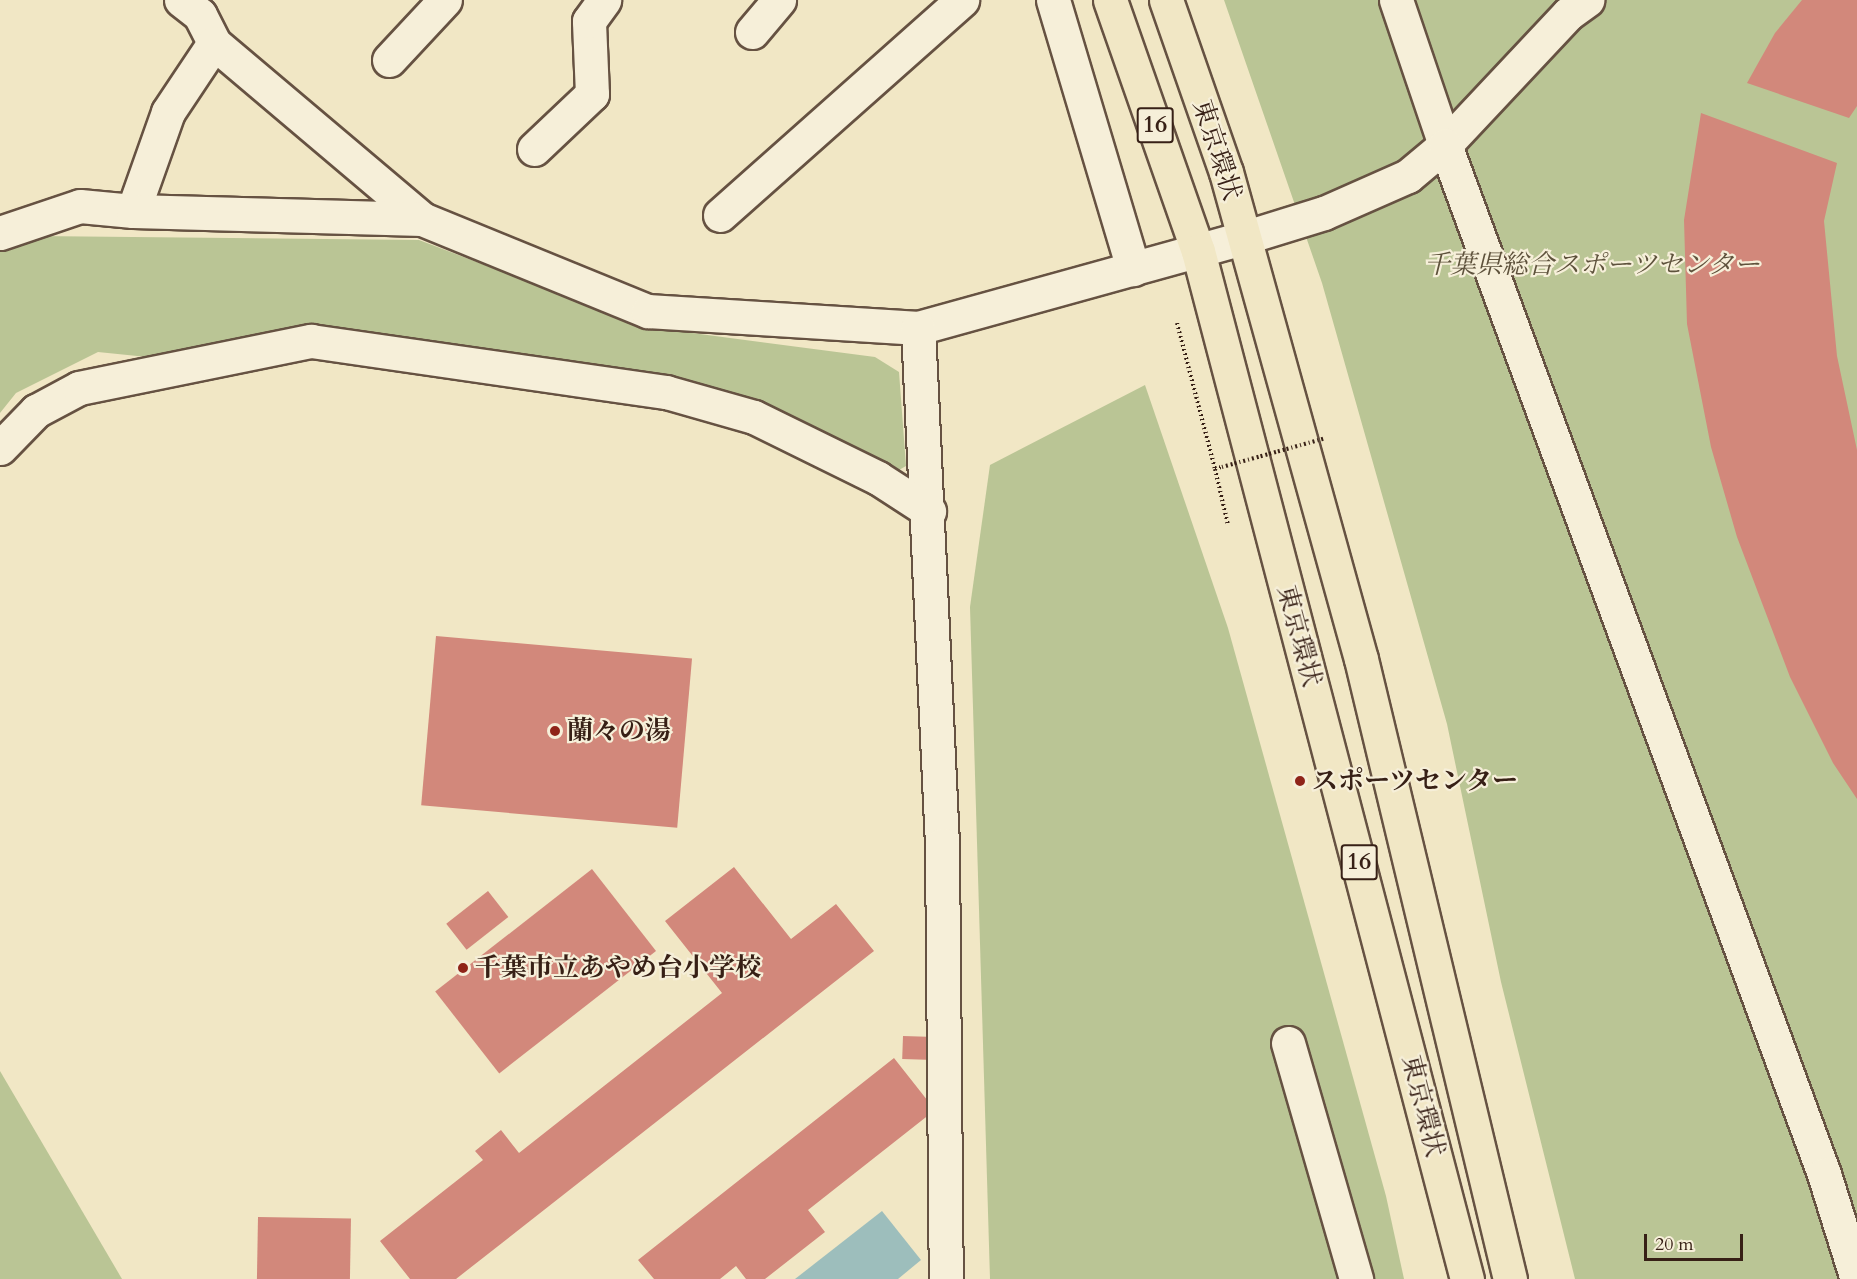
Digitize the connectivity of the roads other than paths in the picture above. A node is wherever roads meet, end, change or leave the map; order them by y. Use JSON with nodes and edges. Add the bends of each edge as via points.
{"nodes":[{"id":1,"x":181,"y":0,"type":"edge"},
{"id":2,"x":445,"y":0,"type":"edge"},
{"id":3,"x":604,"y":0,"type":"edge"},
{"id":4,"x":779,"y":0,"type":"edge"},
{"id":5,"x":962,"y":0,"type":"edge"},
{"id":6,"x":1053,"y":0,"type":"edge"},
{"id":7,"x":1110,"y":0,"type":"edge"},
{"id":8,"x":1166,"y":0,"type":"edge"},
{"id":9,"x":1396,"y":0,"type":"edge"},
{"id":10,"x":1587,"y":0,"type":"edge"},
{"id":11,"x":752,"y":32,"type":"dead end"},
{"id":12,"x":214,"y":44,"type":"junction"},
{"id":13,"x":389,"y":60,"type":"dead end"},
{"id":14,"x":1445,"y":146,"type":"junction"},
{"id":15,"x":534,"y":149,"type":"dead end"},
{"id":16,"x":133,"y":211,"type":"junction"},
{"id":17,"x":720,"y":216,"type":"dead end"},
{"id":18,"x":422,"y":219,"type":"junction"},
{"id":19,"x":0,"y":233,"type":"edge"},
{"id":20,"x":1243,"y":238,"type":"junction"},
{"id":21,"x":1198,"y":250,"type":"junction"},
{"id":22,"x":1133,"y":269,"type":"junction"},
{"id":23,"x":918,"y":328,"type":"junction"},
{"id":24,"x":0,"y":448,"type":"edge"},
{"id":25,"x":929,"y":511,"type":"junction"},
{"id":26,"x":1288,"y":1043,"type":"dead end"},
{"id":27,"x":1851,"y":1234,"type":"edge"},
{"id":28,"x":946,"y":1279,"type":"edge"},
{"id":29,"x":1356,"y":1279,"type":"edge"},
{"id":30,"x":1467,"y":1279,"type":"edge"},
{"id":31,"x":1510,"y":1279,"type":"edge"},
{"id":32,"x":1857,"y":1279,"type":"edge"}],
"edges":[{"from":1,"to":12,"type":"street","via":[[200,15]]},
{"from":2,"to":13,"type":"street"},
{"from":3,"to":15,"type":"street","via":[[590,21],[592,94]]},
{"from":4,"to":11,"type":"street"},
{"from":5,"to":17,"type":"street"},
{"from":6,"to":22,"type":"street"},
{"from":7,"to":21,"type":"highway","name":"東京環状","number":"16"},
{"from":8,"to":20,"type":"highway","name":"東京環状","number":"16","via":[[1226,172]]},
{"from":9,"to":14,"type":"street"},
{"from":10,"to":14,"type":"street","via":[[1559,23]]},
{"from":12,"to":16,"type":"street","via":[[168,112]]},
{"from":12,"to":18,"type":"street"},
{"from":14,"to":20,"type":"street","via":[[1408,176],[1324,213]]},
{"from":14,"to":27,"type":"street"},
{"from":16,"to":18,"type":"street"},
{"from":16,"to":19,"type":"street","via":[[80,206]]},
{"from":18,"to":23,"type":"street","via":[[648,311]]},
{"from":20,"to":21,"type":"street"},
{"from":20,"to":31,"type":"highway","name":"東京環状","number":"16","via":[[1361,659]]},
{"from":21,"to":22,"type":"street"},
{"from":21,"to":30,"type":"highway","name":"東京環状","number":"16"},
{"from":22,"to":23,"type":"street"},
{"from":23,"to":25,"type":"street"},
{"from":24,"to":25,"type":"street","via":[[36,411],[79,388],[311,341],[666,392],[754,417],[878,478]]},
{"from":25,"to":28,"type":"street","via":[[942,844]]},
{"from":26,"to":29,"type":"street"},
{"from":27,"to":32,"type":"street"}]}
